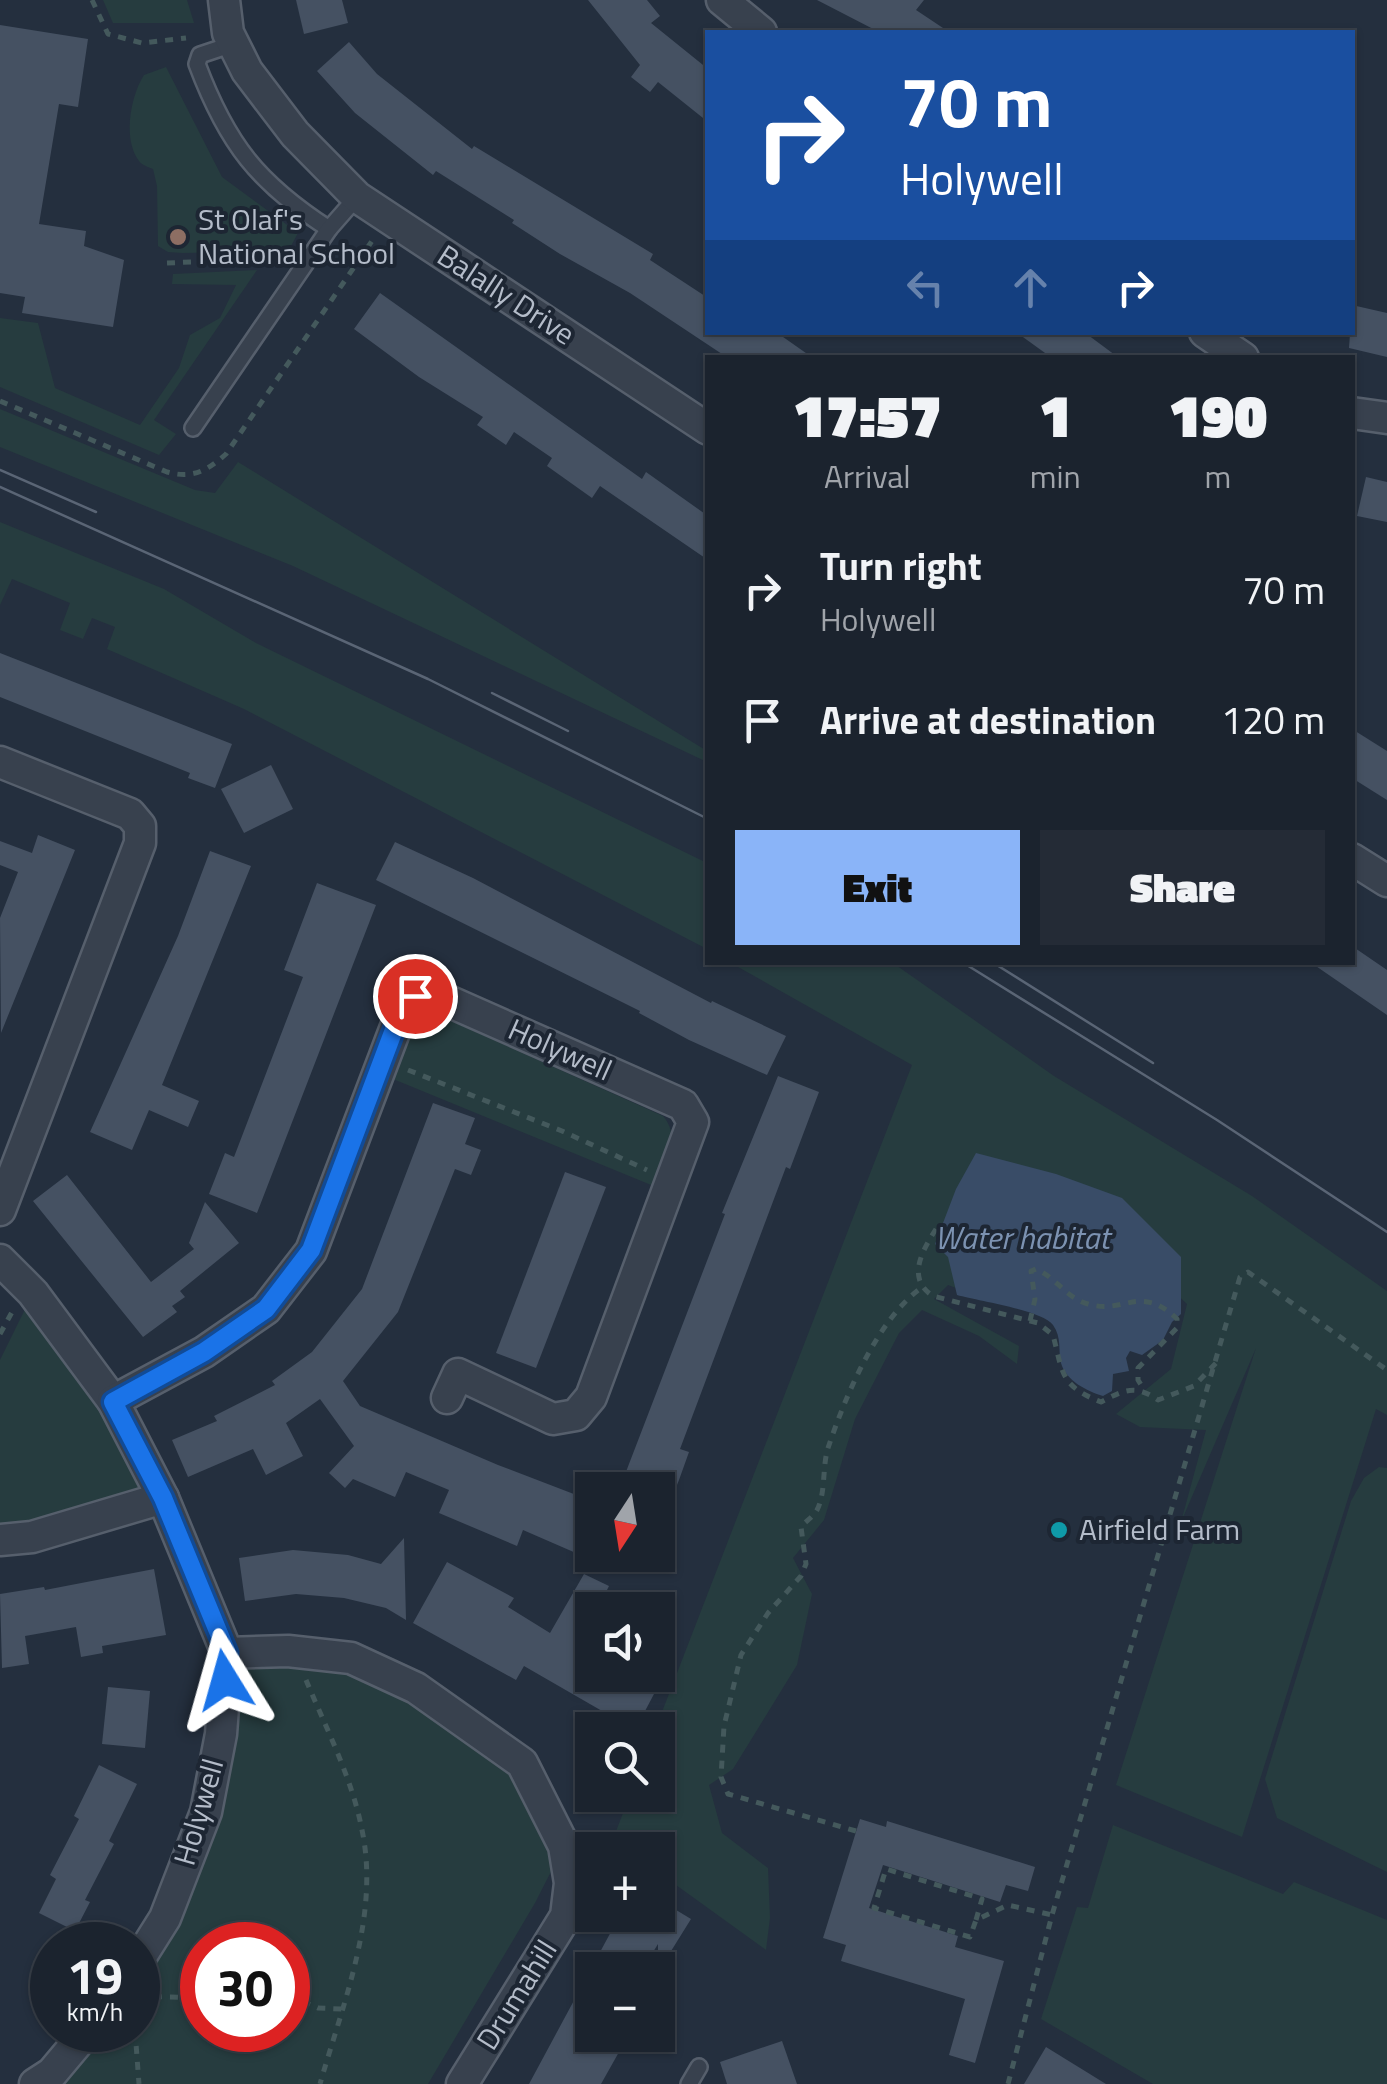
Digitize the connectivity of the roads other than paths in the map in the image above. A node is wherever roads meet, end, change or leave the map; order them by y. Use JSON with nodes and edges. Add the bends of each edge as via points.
{"nodes":[{"id":1,"x":224,"y":0,"type":"edge"},
{"id":2,"x":722,"y":0,"type":"edge"},
{"id":3,"x":759,"y":30,"type":"edge"},
{"id":4,"x":231,"y":38,"type":"junction"},
{"id":5,"x":357,"y":197,"type":"junction"},
{"id":6,"x":329,"y":229,"type":"junction"},
{"id":7,"x":1209,"y":335,"type":"edge"},
{"id":8,"x":1239,"y":355,"type":"edge"},
{"id":9,"x":1355,"y":413,"type":"edge"},
{"id":10,"x":1387,"y":418,"type":"edge"},
{"id":11,"x":705,"y":427,"type":"edge"},
{"id":12,"x":193,"y":428,"type":"dead end"},
{"id":13,"x":0,"y":762,"type":"edge"},
{"id":14,"x":1355,"y":861,"type":"edge"},
{"id":15,"x":1387,"y":881,"type":"edge"},
{"id":16,"x":0,"y":1210,"type":"edge"},
{"id":17,"x":0,"y":1260,"type":"edge"},
{"id":18,"x":447,"y":1398,"type":"dead end"},
{"id":19,"x":113,"y":1402,"type":"junction"},
{"id":20,"x":163,"y":1498,"type":"junction"},
{"id":21,"x":0,"y":1540,"type":"edge"},
{"id":22,"x":227,"y":1653,"type":"junction"},
{"id":23,"x":160,"y":1926,"type":"edge"},
{"id":24,"x":69,"y":2052,"type":"edge"},
{"id":25,"x":699,"y":2067,"type":"dead end"},
{"id":26,"x":35,"y":2084,"type":"edge"},
{"id":27,"x":462,"y":2084,"type":"edge"},
{"id":28,"x":689,"y":2084,"type":"edge"}],
"edges":[{"from":1,"to":4,"type":"street","name":"Balally Drive"},
{"from":2,"to":3,"type":"street"},
{"from":4,"to":5,"type":"street","name":"Balally Drive","via":[[247,71],[296,134]]},
{"from":4,"to":6,"type":"lane","via":[[200,54],[197,64],[221,122],[284,200]]},
{"from":5,"to":6,"type":"lane"},
{"from":5,"to":11,"type":"street","name":"Balally Drive"},
{"from":6,"to":12,"type":"lane"},
{"from":7,"to":8,"type":"street"},
{"from":9,"to":10,"type":"street"},
{"from":13,"to":16,"type":"street","via":[[130,814],[140,826],[140,842]]},
{"from":14,"to":15,"type":"street"},
{"from":17,"to":19,"type":"street","name":"Holywell","via":[[34,1293]]},
{"from":18,"to":19,"type":"street","name":"Holywell","via":[[458,1374],[554,1419],[576,1415],[591,1397],[692,1122],[683,1105],[439,997],[415,996],[398,1019],[311,1250],[266,1309]]},
{"from":19,"to":20,"type":"street","name":"Holywell"},
{"from":20,"to":21,"type":"street","via":[[32,1537]]},
{"from":20,"to":22,"type":"street","name":"Holywell"},
{"from":22,"to":23,"type":"street","name":"Holywell","via":[[206,1812]]},
{"from":22,"to":27,"type":"street","name":"Drumahill","via":[[351,1658],[416,1688],[522,1763],[564,1846],[566,1916]]},
{"from":24,"to":26,"type":"street"},
{"from":25,"to":28,"type":"lane"}]}
